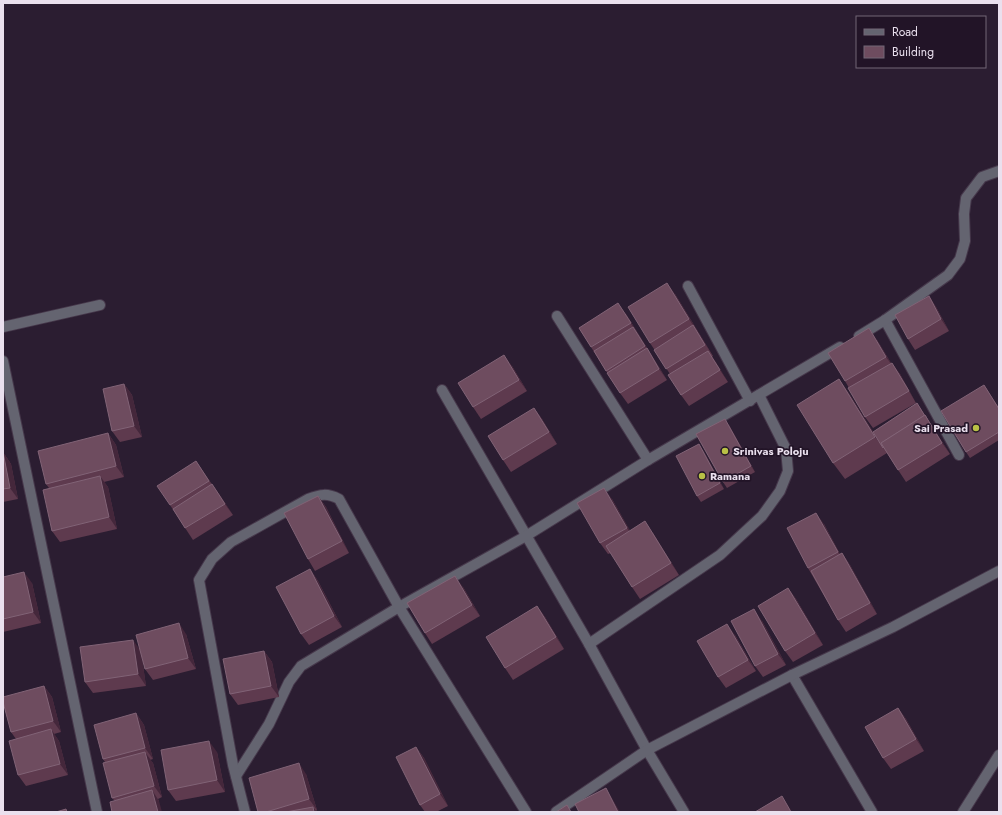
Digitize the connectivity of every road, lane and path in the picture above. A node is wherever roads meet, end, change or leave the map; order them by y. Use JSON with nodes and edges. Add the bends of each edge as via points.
{"nodes":[{"id":1,"x":999,"y":171,"type":"edge"},
{"id":2,"x":688,"y":286,"type":"dead end"},
{"id":3,"x":100,"y":305,"type":"dead end"},
{"id":4,"x":557,"y":316,"type":"dead end"},
{"id":5,"x":885,"y":320,"type":"junction"},
{"id":6,"x":3,"y":327,"type":"edge"},
{"id":7,"x":3,"y":361,"type":"edge"},
{"id":8,"x":442,"y":390,"type":"dead end"},
{"id":9,"x":759,"y":395,"type":"junction"},
{"id":10,"x":750,"y":401,"type":"junction"},
{"id":11,"x":959,"y":456,"type":"dead end"},
{"id":12,"x":648,"y":460,"type":"junction"},
{"id":13,"x":526,"y":536,"type":"junction"},
{"id":14,"x":999,"y":571,"type":"edge"},
{"id":15,"x":399,"y":607,"type":"junction"},
{"id":16,"x":589,"y":644,"type":"junction"},
{"id":17,"x":792,"y":675,"type":"junction"},
{"id":18,"x":647,"y":750,"type":"junction"},
{"id":19,"x":999,"y":755,"type":"edge"},
{"id":20,"x":236,"y":776,"type":"junction"},
{"id":21,"x":97,"y":812,"type":"edge"},
{"id":22,"x":245,"y":812,"type":"edge"},
{"id":23,"x":526,"y":812,"type":"edge"},
{"id":24,"x":556,"y":812,"type":"edge"},
{"id":25,"x":684,"y":812,"type":"edge"},
{"id":26,"x":872,"y":812,"type":"edge"},
{"id":27,"x":963,"y":812,"type":"edge"}],
"edges":[{"from":1,"to":5,"type":"street","via":[[982,177],[966,198],[965,241],[960,259],[948,275]]},
{"from":2,"to":10,"type":"street"},
{"from":3,"to":6,"type":"street"},
{"from":4,"to":12,"type":"street"},
{"from":5,"to":9,"type":"street"},
{"from":5,"to":11,"type":"street"},
{"from":7,"to":21,"type":"street"},
{"from":8,"to":13,"type":"street"},
{"from":9,"to":10,"type":"street"},
{"from":9,"to":16,"type":"street","via":[[786,449],[788,471],[780,491],[762,516],[720,555]]},
{"from":10,"to":12,"type":"street"},
{"from":12,"to":13,"type":"street"},
{"from":13,"to":15,"type":"street"},
{"from":13,"to":16,"type":"street"},
{"from":14,"to":17,"type":"street","via":[[893,627]]},
{"from":15,"to":20,"type":"street","via":[[301,666],[289,682],[269,724]]},
{"from":15,"to":20,"type":"street","via":[[339,499],[332,495],[322,494],[308,499],[230,542],[212,559],[199,580]]},
{"from":15,"to":23,"type":"street"},
{"from":16,"to":18,"type":"street"},
{"from":17,"to":18,"type":"street"},
{"from":17,"to":26,"type":"street"},
{"from":18,"to":24,"type":"street"},
{"from":18,"to":25,"type":"street"},
{"from":19,"to":27,"type":"street"},
{"from":20,"to":22,"type":"street"}]}
